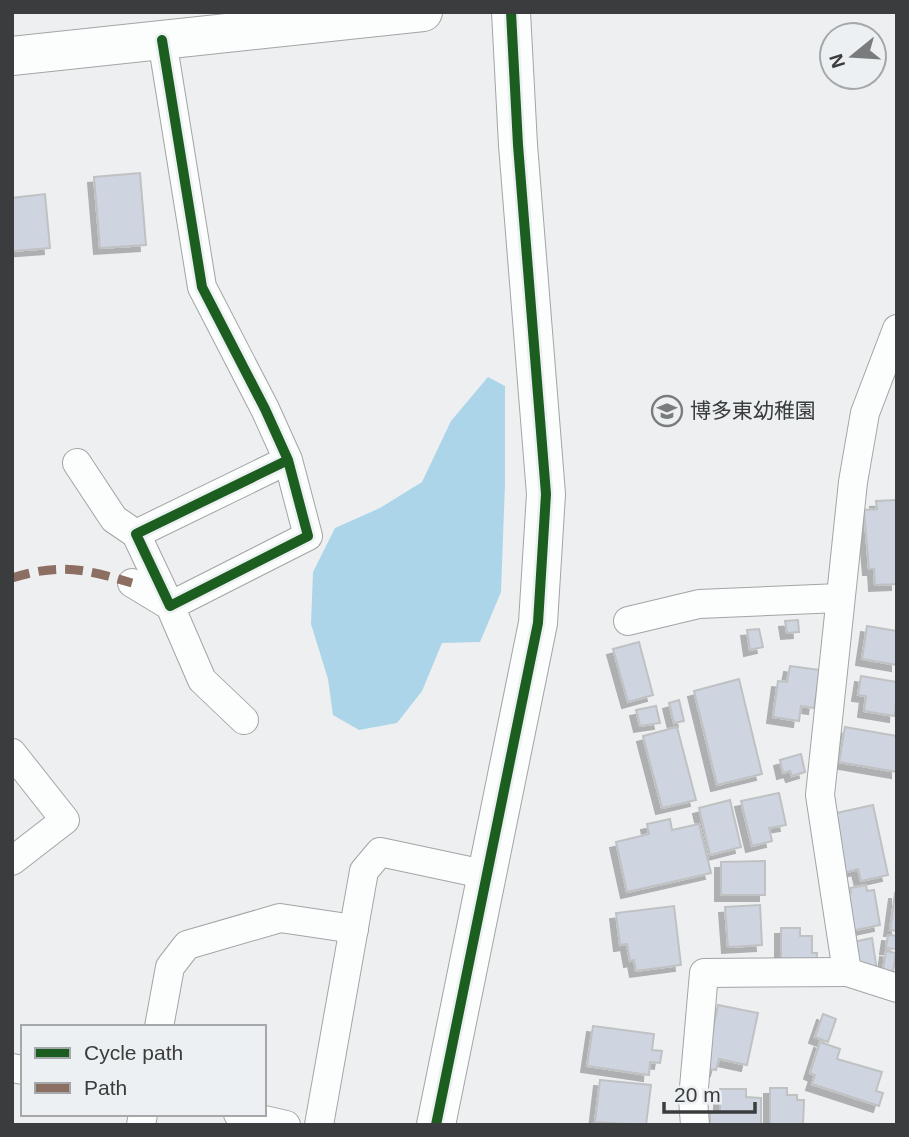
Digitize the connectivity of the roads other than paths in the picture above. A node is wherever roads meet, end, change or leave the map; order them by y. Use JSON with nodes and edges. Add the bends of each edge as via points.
{"nodes":[{"id":1,"x":423,"y":12,"type":"edge"},
{"id":2,"x":510,"y":12,"type":"edge"},
{"id":3,"x":162,"y":40,"type":"junction"},
{"id":4,"x":12,"y":56,"type":"edge"},
{"id":5,"x":897,"y":329,"type":"edge"},
{"id":6,"x":288,"y":460,"type":"junction"},
{"id":7,"x":77,"y":463,"type":"dead end"},
{"id":8,"x":136,"y":534,"type":"junction"},
{"id":9,"x":132,"y":583,"type":"dead end"},
{"id":10,"x":840,"y":598,"type":"junction"},
{"id":11,"x":170,"y":606,"type":"junction"},
{"id":12,"x":628,"y":621,"type":"dead end"},
{"id":13,"x":244,"y":720,"type":"dead end"},
{"id":14,"x":12,"y":753,"type":"edge"},
{"id":15,"x":12,"y":861,"type":"edge"},
{"id":16,"x":488,"y":875,"type":"junction"},
{"id":17,"x":354,"y":929,"type":"junction"},
{"id":18,"x":847,"y":972,"type":"junction"},
{"id":19,"x":897,"y":988,"type":"edge"},
{"id":20,"x":159,"y":1025,"type":"edge"},
{"id":21,"x":246,"y":1116,"type":"edge"},
{"id":22,"x":286,"y":1125,"type":"edge"},
{"id":23,"x":319,"y":1125,"type":"edge"},
{"id":24,"x":436,"y":1125,"type":"edge"},
{"id":25,"x":695,"y":1125,"type":"edge"}],
"edges":[{"from":1,"to":3,"type":"main road"},
{"from":2,"to":16,"type":"main road","via":[[546,494],[538,623]]},
{"from":3,"to":4,"type":"main road"},
{"from":3,"to":6,"type":"street","via":[[202,287]]},
{"from":5,"to":10,"type":"street","via":[[865,413]]},
{"from":6,"to":8,"type":"street"},
{"from":6,"to":11,"type":"street","via":[[307,536]]},
{"from":7,"to":8,"type":"street","via":[[114,519]]},
{"from":8,"to":11,"type":"street"},
{"from":9,"to":11,"type":"street"},
{"from":10,"to":12,"type":"street","via":[[699,604]]},
{"from":10,"to":18,"type":"street","via":[[820,795]]},
{"from":11,"to":13,"type":"street","via":[[202,680]]},
{"from":14,"to":15,"type":"street","via":[[65,820]]},
{"from":16,"to":17,"type":"street","via":[[380,852],[363,871]]},
{"from":16,"to":24,"type":"main road"},
{"from":17,"to":20,"type":"street","via":[[280,918],[187,945],[170,967]]},
{"from":17,"to":23,"type":"street"},
{"from":18,"to":19,"type":"street"},
{"from":18,"to":25,"type":"street","via":[[704,973],[693,1099]]},
{"from":21,"to":22,"type":"street"}]}
